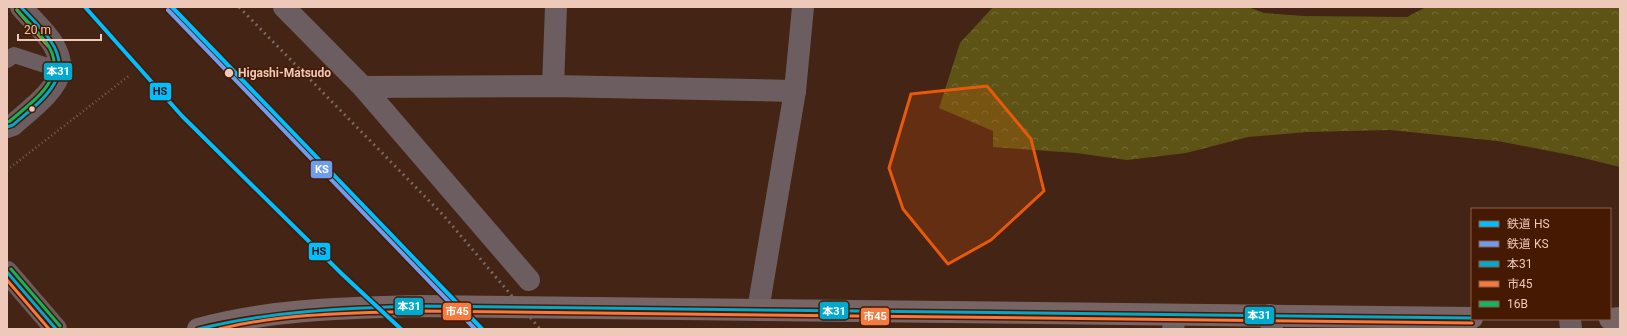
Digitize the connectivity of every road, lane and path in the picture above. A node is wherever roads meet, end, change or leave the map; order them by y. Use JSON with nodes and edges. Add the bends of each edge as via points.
{"nodes":[{"id":1,"x":21,"y":7,"type":"edge"},
{"id":2,"x":284,"y":7,"type":"edge"},
{"id":3,"x":556,"y":7,"type":"edge"},
{"id":4,"x":803,"y":7,"type":"edge"},
{"id":5,"x":7,"y":60,"type":"edge"},
{"id":6,"x":60,"y":70,"type":"junction"},
{"id":7,"x":130,"y":75,"type":"dead end"},
{"id":8,"x":553,"y":86,"type":"junction"},
{"id":9,"x":363,"y":87,"type":"junction"},
{"id":10,"x":795,"y":92,"type":"junction"},
{"id":11,"x":7,"y":127,"type":"edge"},
{"id":12,"x":7,"y":170,"type":"edge"},
{"id":13,"x":7,"y":272,"type":"edge"},
{"id":14,"x":529,"y":280,"type":"dead end"},
{"id":15,"x":758,"y":310,"type":"junction"},
{"id":16,"x":1471,"y":318,"type":"edge"},
{"id":17,"x":1174,"y":322,"type":"edge"},
{"id":18,"x":1271,"y":322,"type":"edge"},
{"id":19,"x":56,"y":329,"type":"edge"},
{"id":20,"x":198,"y":329,"type":"edge"}],
"edges":[{"from":1,"to":6,"type":"street","via":[[52,43],[59,57]]},
{"from":2,"to":9,"type":"street"},
{"from":3,"to":8,"type":"street"},
{"from":4,"to":10,"type":"street"},
{"from":5,"to":6,"type":"lane","via":[[14,55]]},
{"from":6,"to":11,"type":"street","via":[[56,83],[50,90],[13,125]]},
{"from":7,"to":12,"type":"path"},
{"from":8,"to":9,"type":"street"},
{"from":8,"to":10,"type":"street"},
{"from":9,"to":14,"type":"street"},
{"from":10,"to":15,"type":"street"},
{"from":13,"to":19,"type":"street"},
{"from":15,"to":17,"type":"main road"},
{"from":15,"to":20,"type":"main road","via":[[360,307],[254,317]]},
{"from":16,"to":18,"type":"main road"},
{"from":17,"to":18,"type":"main road"}]}
